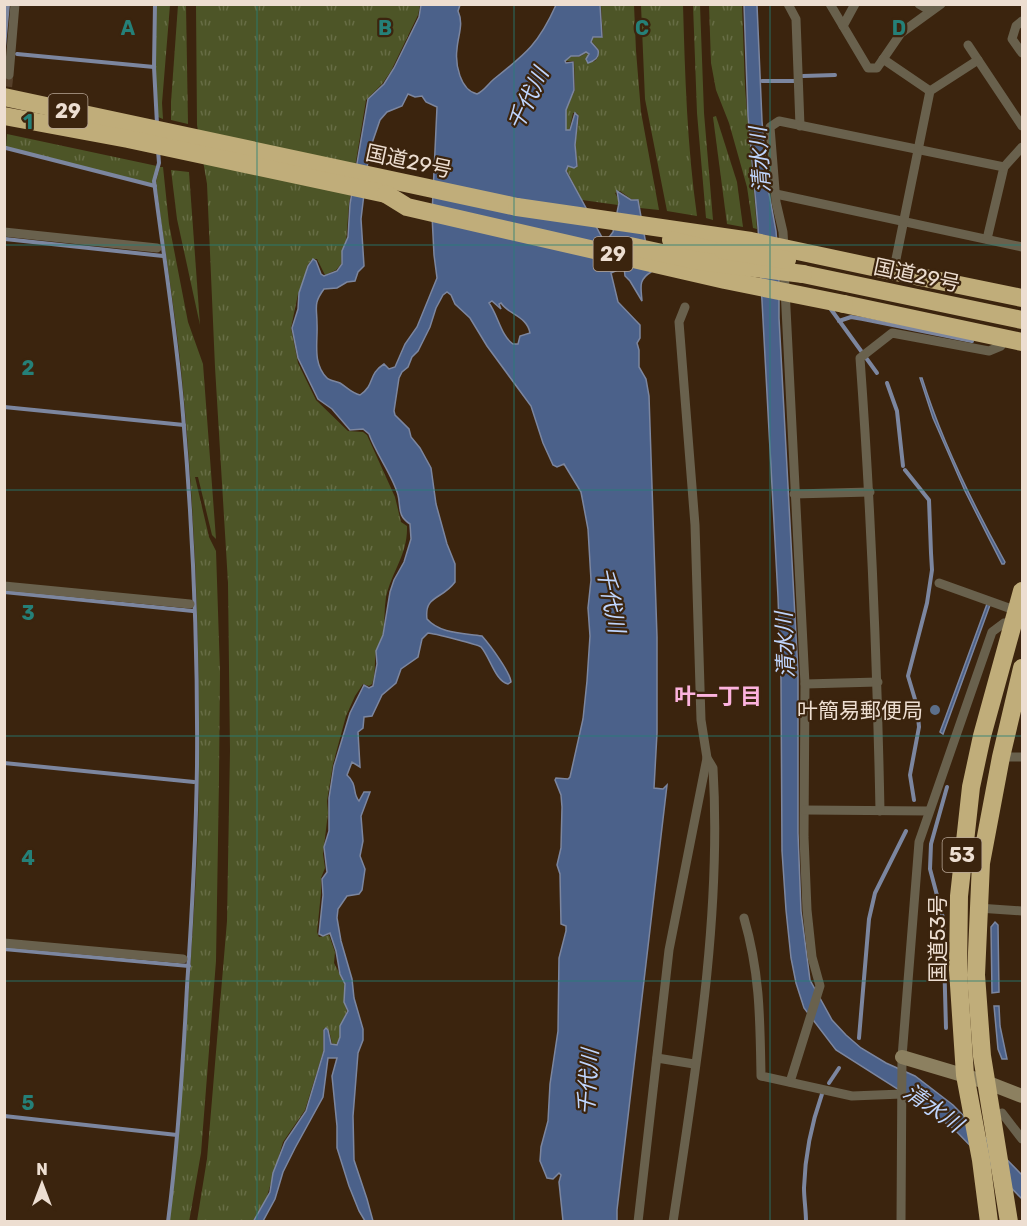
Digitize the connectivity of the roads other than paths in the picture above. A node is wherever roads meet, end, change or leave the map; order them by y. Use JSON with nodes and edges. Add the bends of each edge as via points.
{"nodes":[{"id":1,"x":15,"y":4,"type":"edge"},
{"id":2,"x":788,"y":4,"type":"edge"},
{"id":3,"x":830,"y":4,"type":"edge"},
{"id":4,"x":855,"y":4,"type":"edge"},
{"id":5,"x":920,"y":4,"type":"edge"},
{"id":6,"x":941,"y":4,"type":"edge"},
{"id":7,"x":931,"y":11,"type":"junction"},
{"id":8,"x":1023,"y":21,"type":"edge"},
{"id":9,"x":843,"y":26,"type":"junction"},
{"id":10,"x":968,"y":45,"type":"dead end"},
{"id":11,"x":1023,"y":54,"type":"edge"},
{"id":12,"x":883,"y":59,"type":"junction"},
{"id":13,"x":978,"y":60,"type":"junction"},
{"id":14,"x":9,"y":75,"type":"dead end"},
{"id":15,"x":930,"y":91,"type":"junction"},
{"id":16,"x":4,"y":98,"type":"edge"},
{"id":17,"x":4,"y":116,"type":"edge"},
{"id":18,"x":800,"y":126,"type":"junction"},
{"id":19,"x":1023,"y":126,"type":"edge"},
{"id":20,"x":130,"y":132,"type":"junction"},
{"id":21,"x":1023,"y":147,"type":"edge"},
{"id":22,"x":918,"y":150,"type":"junction"},
{"id":23,"x":1004,"y":167,"type":"junction"},
{"id":24,"x":386,"y":194,"type":"junction"},
{"id":25,"x":776,"y":194,"type":"junction"},
{"id":26,"x":517,"y":207,"type":"junction"},
{"id":27,"x":903,"y":222,"type":"junction"},
{"id":28,"x":4,"y":232,"type":"edge"},
{"id":29,"x":987,"y":239,"type":"junction"},
{"id":30,"x":1023,"y":247,"type":"edge"},
{"id":31,"x":157,"y":248,"type":"dead end"},
{"id":32,"x":893,"y":265,"type":"junction"},
{"id":33,"x":804,"y":268,"type":"junction"},
{"id":34,"x":1023,"y":298,"type":"edge"},
{"id":35,"x":685,"y":307,"type":"dead end"},
{"id":36,"x":1020,"y":316,"type":"edge"},
{"id":37,"x":1004,"y":338,"type":"junction"},
{"id":38,"x":1023,"y":342,"type":"edge"},
{"id":39,"x":870,"y":492,"type":"junction"},
{"id":40,"x":794,"y":494,"type":"junction"},
{"id":41,"x":939,"y":583,"type":"dead end"},
{"id":42,"x":4,"y":586,"type":"edge"},
{"id":43,"x":1023,"y":591,"type":"edge"},
{"id":44,"x":190,"y":604,"type":"dead end"},
{"id":45,"x":1015,"y":616,"type":"junction"},
{"id":46,"x":1023,"y":668,"type":"edge"},
{"id":47,"x":878,"y":682,"type":"junction"},
{"id":48,"x":805,"y":684,"type":"junction"},
{"id":49,"x":1001,"y":757,"type":"junction"},
{"id":50,"x":1023,"y":757,"type":"edge"},
{"id":51,"x":707,"y":758,"type":"junction"},
{"id":52,"x":805,"y":810,"type":"junction"},
{"id":53,"x":880,"y":811,"type":"junction"},
{"id":54,"x":929,"y":811,"type":"junction"},
{"id":55,"x":978,"y":908,"type":"junction"},
{"id":56,"x":1023,"y":911,"type":"edge"},
{"id":57,"x":744,"y":918,"type":"dead end"},
{"id":58,"x":4,"y":943,"type":"edge"},
{"id":59,"x":183,"y":959,"type":"dead end"},
{"id":60,"x":902,"y":1057,"type":"junction"},
{"id":61,"x":657,"y":1058,"type":"junction"},
{"id":62,"x":694,"y":1064,"type":"junction"},
{"id":63,"x":965,"y":1076,"type":"junction"},
{"id":64,"x":790,"y":1082,"type":"junction"},
{"id":65,"x":986,"y":1082,"type":"junction"},
{"id":66,"x":902,"y":1094,"type":"junction"},
{"id":67,"x":1023,"y":1096,"type":"edge"},
{"id":68,"x":1002,"y":1113,"type":"dead end"},
{"id":69,"x":1023,"y":1139,"type":"edge"},
{"id":70,"x":638,"y":1221,"type":"edge"},
{"id":71,"x":673,"y":1221,"type":"edge"},
{"id":72,"x":901,"y":1221,"type":"edge"},
{"id":73,"x":989,"y":1221,"type":"edge"},
{"id":74,"x":1009,"y":1221,"type":"edge"}],
"edges":[{"from":1,"to":14,"type":"street"},
{"from":2,"to":18,"type":"street","via":[[796,19]]},
{"from":3,"to":9,"type":"street"},
{"from":4,"to":9,"type":"street"},
{"from":5,"to":7,"type":"street"},
{"from":6,"to":7,"type":"street"},
{"from":7,"to":12,"type":"street","via":[[901,33]]},
{"from":8,"to":11,"type":"street","via":[[1016,26],[1012,39]]},
{"from":9,"to":12,"type":"street","via":[[868,68],[877,68]]},
{"from":10,"to":13,"type":"street"},
{"from":12,"to":15,"type":"street"},
{"from":13,"to":15,"type":"street"},
{"from":13,"to":19,"type":"street"},
{"from":15,"to":22,"type":"street"},
{"from":16,"to":20,"type":"highway","name":"国道29号","number":"29"},
{"from":17,"to":20,"type":"highway","name":"国道29号","number":"29"},
{"from":18,"to":22,"type":"street"},
{"from":18,"to":25,"type":"street","via":[[779,121],[770,127]]},
{"from":20,"to":24,"type":"highway","name":"国道29号","number":"29"},
{"from":20,"to":26,"type":"highway","name":"国道29号","number":"29"},
{"from":21,"to":23,"type":"street"},
{"from":22,"to":23,"type":"street"},
{"from":22,"to":27,"type":"street"},
{"from":23,"to":29,"type":"street"},
{"from":24,"to":33,"type":"highway","name":"国道29号","number":"29","bridge":true,"via":[[699,261]]},
{"from":24,"to":37,"type":"highway","number":"29","bridge":true,"via":[[407,207],[725,280]]},
{"from":25,"to":27,"type":"street"},
{"from":25,"to":40,"type":"street","via":[[783,232]]},
{"from":26,"to":32,"type":"highway","number":"29","bridge":true},
{"from":26,"to":33,"type":"highway","name":"国道29号","number":"29","bridge":true},
{"from":27,"to":29,"type":"street"},
{"from":27,"to":32,"type":"street"},
{"from":28,"to":31,"type":"street"},
{"from":29,"to":30,"type":"street"},
{"from":32,"to":34,"type":"highway","number":"29"},
{"from":33,"to":36,"type":"highway","name":"国道29号","number":"29"},
{"from":35,"to":51,"type":"street","via":[[679,322],[695,525],[701,720]]},
{"from":37,"to":38,"type":"highway","number":"29"},
{"from":37,"to":39,"type":"street","via":[[1001,346],[989,351],[892,333],[860,358]]},
{"from":39,"to":40,"type":"street"},
{"from":39,"to":47,"type":"street"},
{"from":40,"to":48,"type":"street"},
{"from":41,"to":45,"type":"street"},
{"from":42,"to":44,"type":"street"},
{"from":43,"to":45,"type":"highway","name":"国道53号","number":"53"},
{"from":45,"to":54,"type":"street","via":[[992,632]]},
{"from":45,"to":63,"type":"highway","name":"国道53号","number":"53","via":[[982,735],[964,836],[958,970]]},
{"from":46,"to":49,"type":"highway","name":"国道53号","number":"53"},
{"from":47,"to":48,"type":"street"},
{"from":47,"to":53,"type":"street"},
{"from":48,"to":52,"type":"street"},
{"from":49,"to":50,"type":"street"},
{"from":49,"to":55,"type":"highway","name":"国道53号","number":"53","via":[[981,863]]},
{"from":51,"to":61,"type":"street","via":[[669,950]]},
{"from":51,"to":62,"type":"street","via":[[713,768],[716,845]]},
{"from":52,"to":53,"type":"street"},
{"from":52,"to":64,"type":"street","via":[[807,910],[820,986]]},
{"from":53,"to":54,"type":"street"},
{"from":54,"to":60,"type":"street","via":[[919,842]]},
{"from":55,"to":56,"type":"street"},
{"from":55,"to":65,"type":"highway","name":"国道53号","number":"53","via":[[976,975]]},
{"from":57,"to":64,"type":"street","via":[[754,950],[760,997],[761,1076]]},
{"from":58,"to":59,"type":"street"},
{"from":60,"to":63,"type":"street"},
{"from":60,"to":66,"type":"street"},
{"from":61,"to":62,"type":"street"},
{"from":61,"to":70,"type":"street"},
{"from":62,"to":71,"type":"street"},
{"from":63,"to":65,"type":"street"},
{"from":63,"to":73,"type":"highway","name":"国道53号","number":"53"},
{"from":64,"to":66,"type":"street","via":[[852,1096]]},
{"from":65,"to":67,"type":"street"},
{"from":65,"to":74,"type":"highway","name":"国道53号","number":"53"},
{"from":66,"to":72,"type":"street"},
{"from":68,"to":69,"type":"street"}]}
